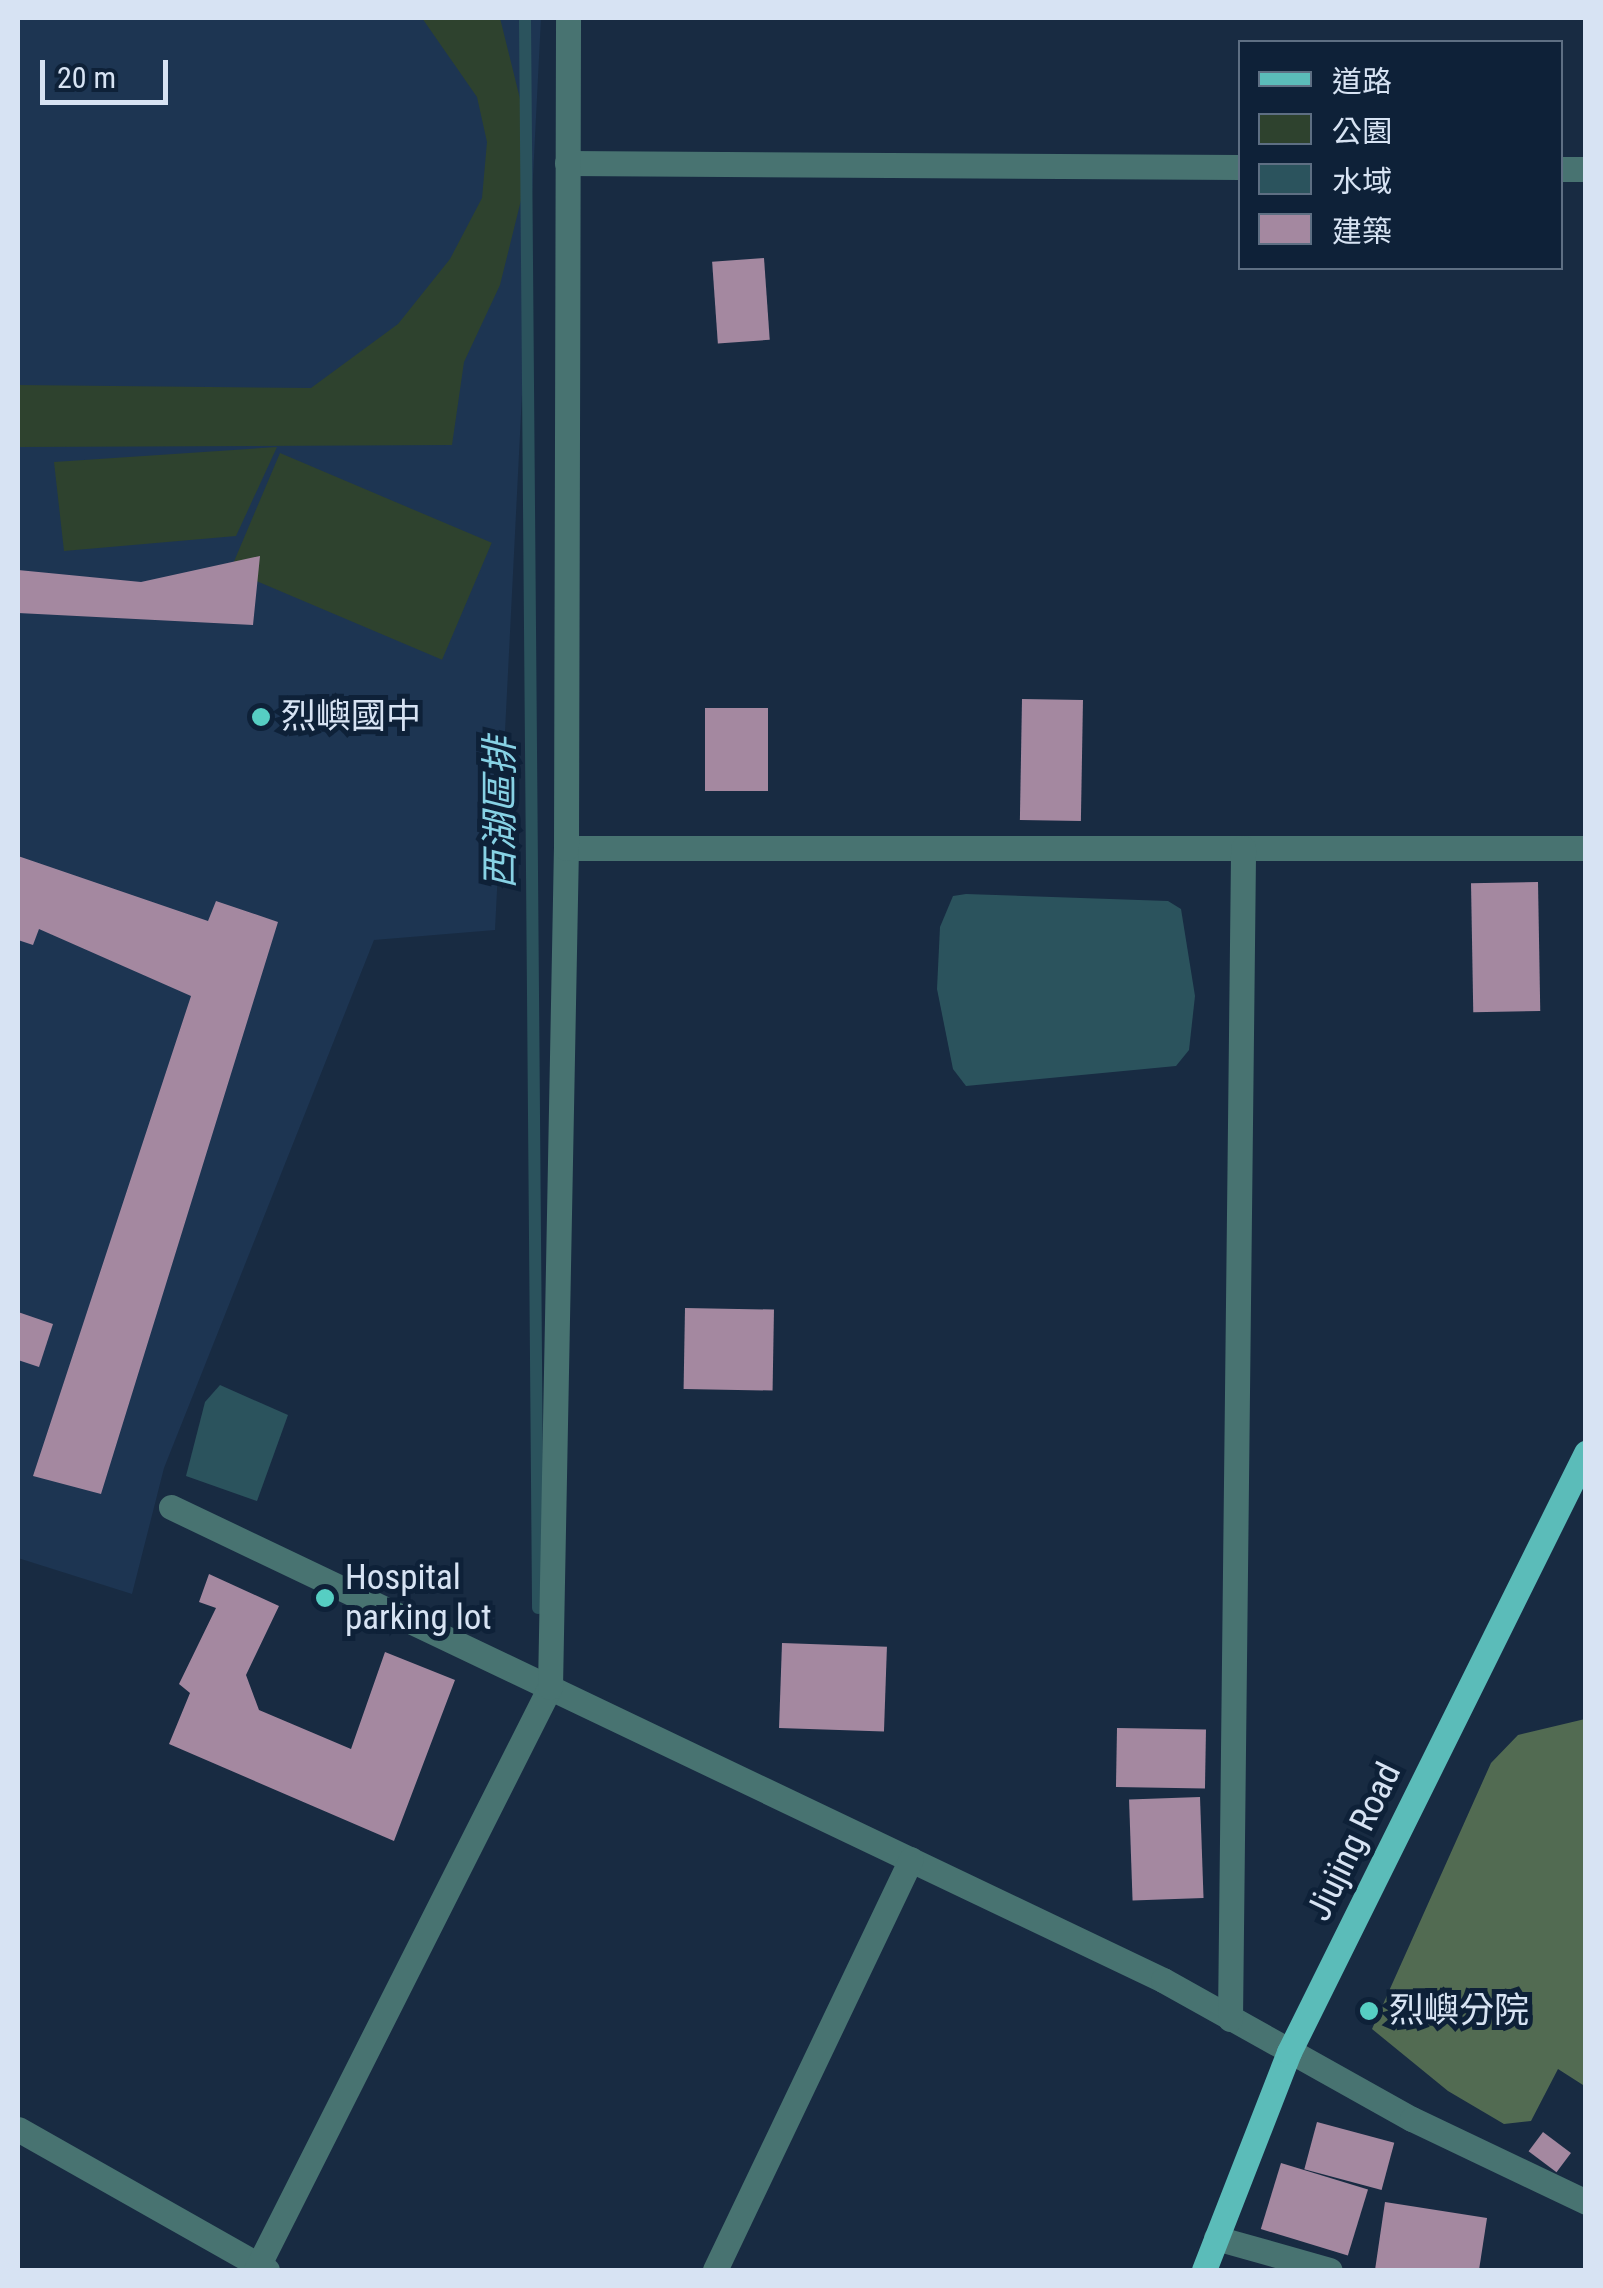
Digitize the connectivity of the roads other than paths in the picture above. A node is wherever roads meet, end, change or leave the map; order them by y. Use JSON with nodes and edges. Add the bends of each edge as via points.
{"nodes":[{"id":1,"x":568,"y":18,"type":"edge"},
{"id":2,"x":567,"y":163,"type":"junction"},
{"id":3,"x":1238,"y":167,"type":"edge"},
{"id":4,"x":566,"y":848,"type":"junction"},
{"id":5,"x":1242,"y":848,"type":"junction"},
{"id":6,"x":1586,"y":848,"type":"edge"},
{"id":7,"x":1586,"y":1453,"type":"edge"},
{"id":8,"x":171,"y":1506,"type":"dead end"},
{"id":9,"x":550,"y":1687,"type":"junction"},
{"id":10,"x":911,"y":1859,"type":"junction"},
{"id":11,"x":1230,"y":2019,"type":"junction"},
{"id":12,"x":1289,"y":2052,"type":"junction"},
{"id":13,"x":18,"y":2129,"type":"edge"},
{"id":14,"x":1586,"y":2202,"type":"edge"},
{"id":15,"x":1216,"y":2238,"type":"junction"},
{"id":16,"x":260,"y":2269,"type":"edge"},
{"id":17,"x":715,"y":2270,"type":"edge"},
{"id":18,"x":1204,"y":2270,"type":"edge"},
{"id":19,"x":1330,"y":2270,"type":"edge"}],
"edges":[{"from":1,"to":2,"type":"street"},
{"from":2,"to":3,"type":"street"},
{"from":2,"to":4,"type":"street"},
{"from":4,"to":5,"type":"street"},
{"from":4,"to":9,"type":"street"},
{"from":5,"to":6,"type":"street"},
{"from":5,"to":11,"type":"street"},
{"from":7,"to":12,"type":"main road","name":"Jiujing Road"},
{"from":8,"to":9,"type":"street"},
{"from":9,"to":10,"type":"street"},
{"from":9,"to":16,"type":"street"},
{"from":10,"to":11,"type":"street"},
{"from":10,"to":17,"type":"street"},
{"from":11,"to":12,"type":"street"},
{"from":12,"to":14,"type":"street"},
{"from":12,"to":15,"type":"main road","name":"Jiujing Road"},
{"from":13,"to":16,"type":"street"},
{"from":15,"to":18,"type":"main road","name":"Jiujing Road"},
{"from":15,"to":19,"type":"street"}]}
